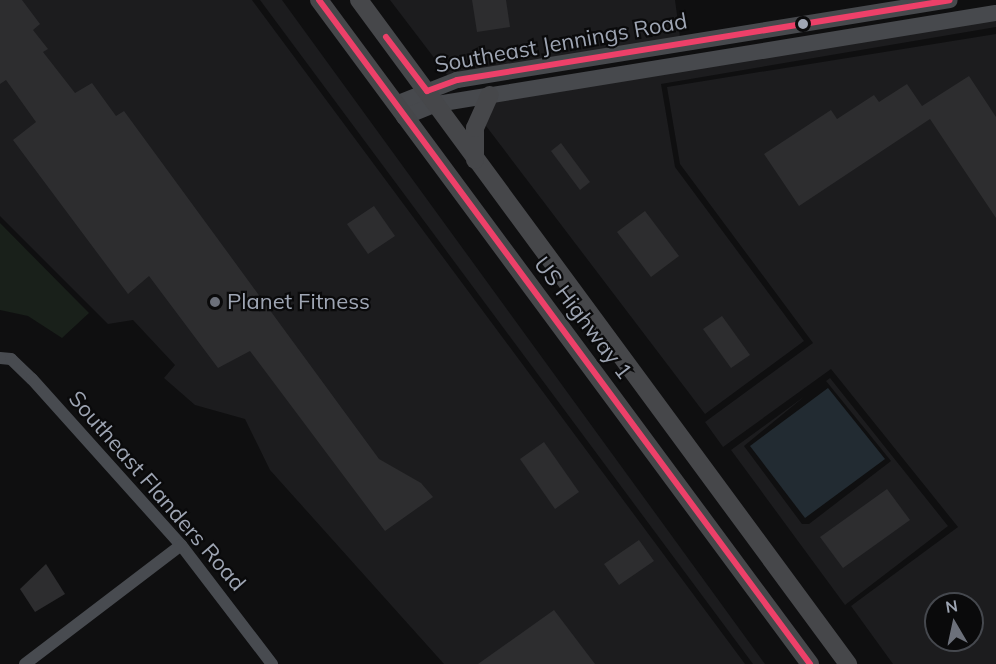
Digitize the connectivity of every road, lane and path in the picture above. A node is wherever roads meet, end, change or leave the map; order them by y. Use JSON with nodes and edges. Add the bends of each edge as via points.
{"nodes":[{"id":1,"x":319,"y":0,"type":"edge"},
{"id":2,"x":359,"y":0,"type":"edge"},
{"id":3,"x":950,"y":0,"type":"edge"},
{"id":4,"x":996,"y":13,"type":"edge"},
{"id":5,"x":490,"y":95,"type":"junction"},
{"id":6,"x":432,"y":98,"type":"junction"},
{"id":7,"x":400,"y":111,"type":"junction"},
{"id":8,"x":475,"y":160,"type":"junction"},
{"id":9,"x":0,"y":358,"type":"edge"},
{"id":10,"x":181,"y":545,"type":"junction"},
{"id":11,"x":25,"y":664,"type":"edge"},
{"id":12,"x":272,"y":664,"type":"edge"},
{"id":13,"x":810,"y":664,"type":"edge"},
{"id":14,"x":848,"y":664,"type":"edge"}],
"edges":[{"from":1,"to":7,"type":"main road","name":"US Highway 1"},
{"from":2,"to":6,"type":"main road","name":"US Highway 1"},
{"from":3,"to":6,"type":"street","name":"Southeast Jennings Road","via":[[457,80]]},
{"from":4,"to":5,"type":"street","name":"Southeast Jennings Road"},
{"from":5,"to":6,"type":"street","name":"Southeast Jennings Road"},
{"from":5,"to":8,"type":"main road","via":[[475,128]]},
{"from":6,"to":7,"type":"street","name":"Southeast Jennings Road"},
{"from":6,"to":8,"type":"main road","name":"US Highway 1"},
{"from":7,"to":13,"type":"main road","name":"US Highway 1"},
{"from":8,"to":14,"type":"main road","name":"US Highway 1"},
{"from":9,"to":10,"type":"street","name":"Southeast Flanders Road","via":[[11,359],[32,379]]},
{"from":10,"to":11,"type":"street"},
{"from":10,"to":12,"type":"street","name":"Southeast Flanders Road"}]}
